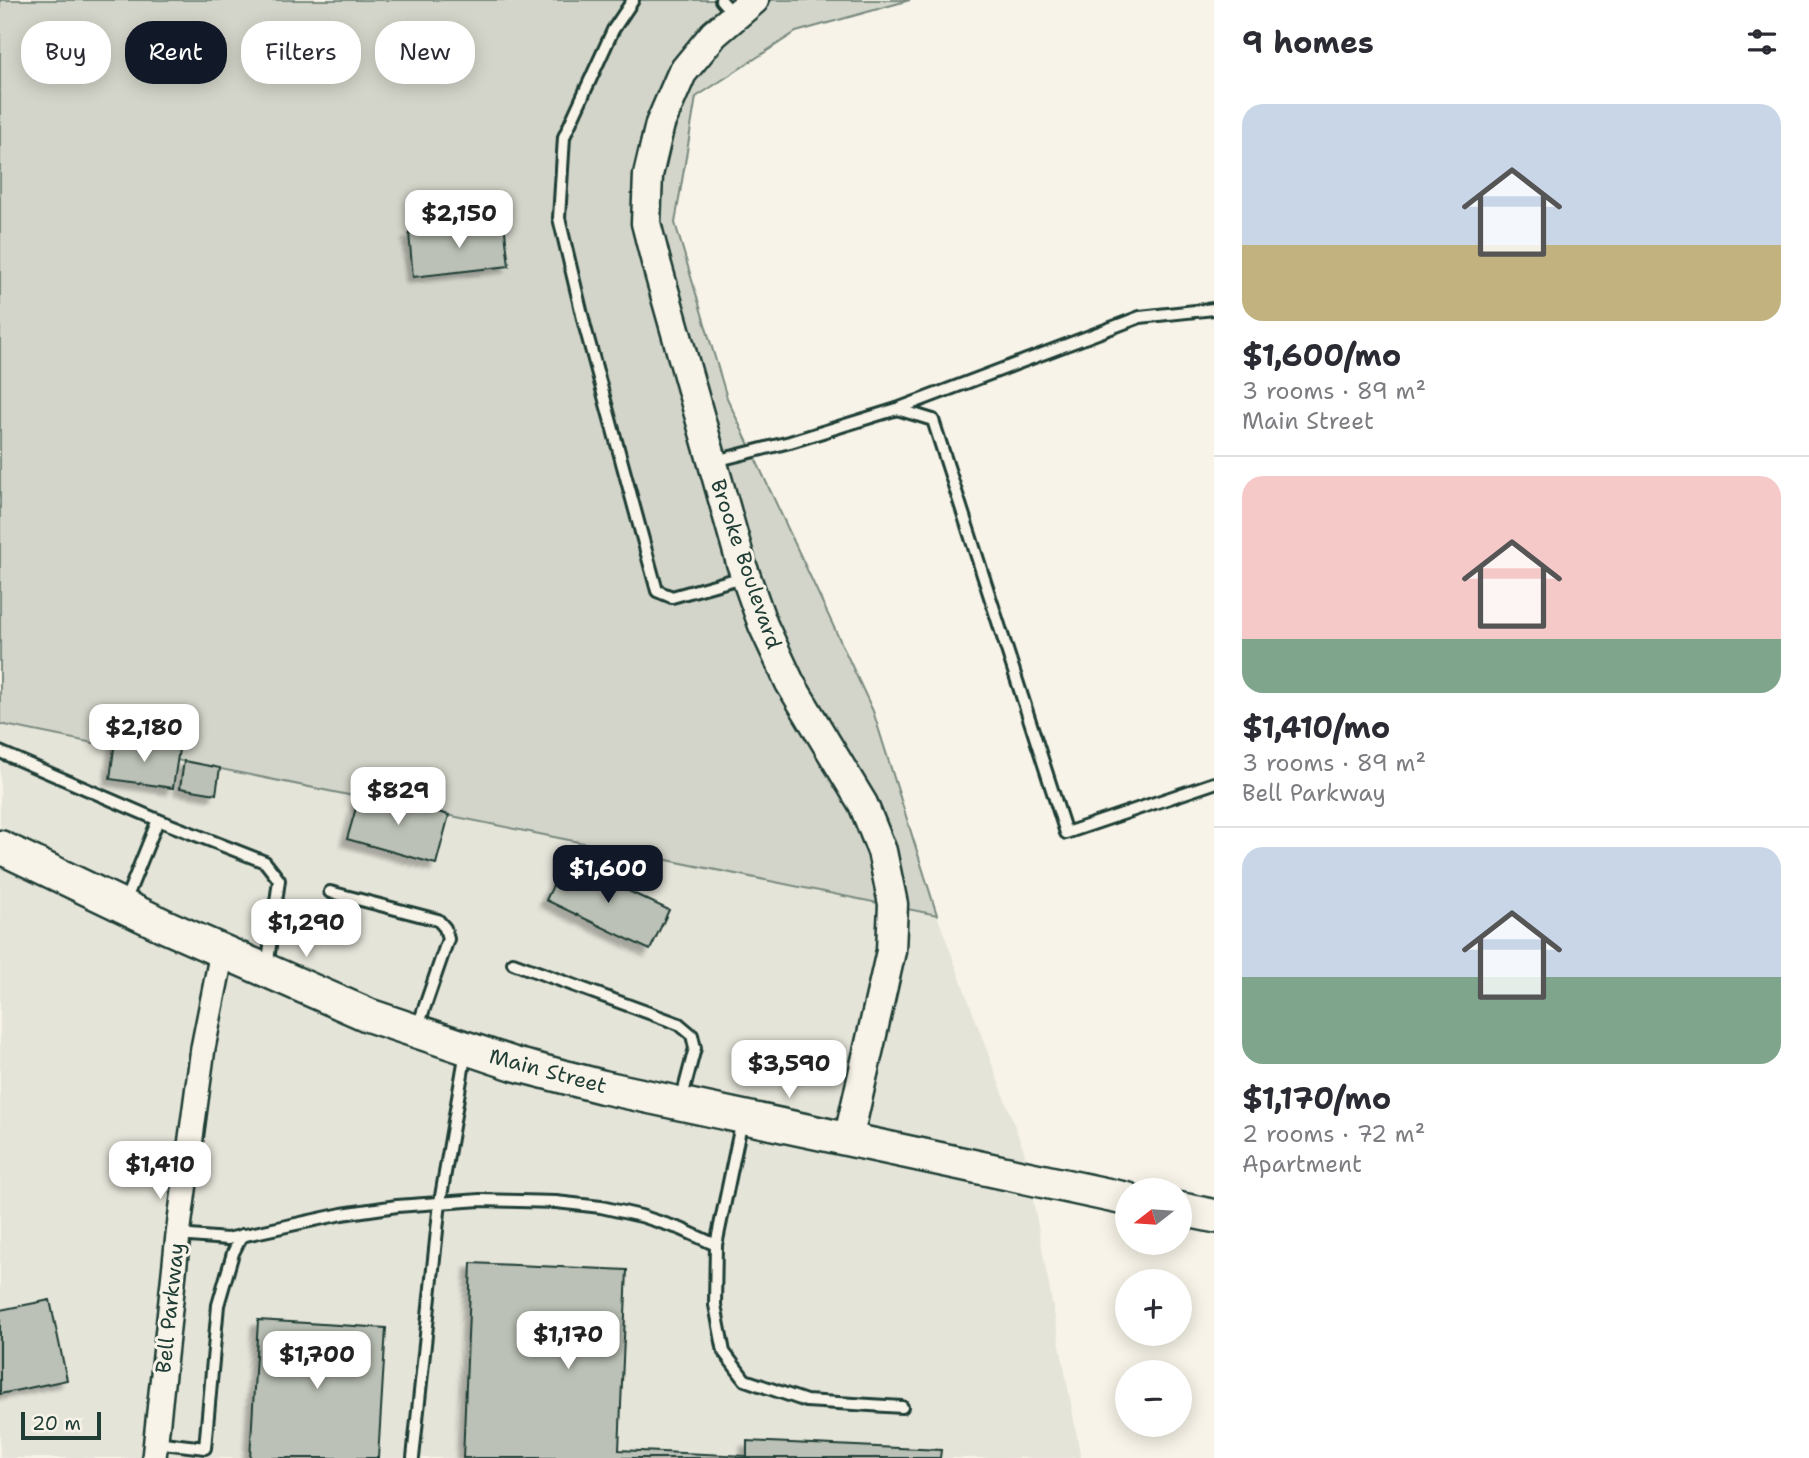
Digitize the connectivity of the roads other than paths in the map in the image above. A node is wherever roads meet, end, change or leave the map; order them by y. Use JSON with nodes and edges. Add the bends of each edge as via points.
{"nodes":[{"id":1,"x":633,"y":0,"type":"edge"},
{"id":2,"x":736,"y":5,"type":"edge"},
{"id":3,"x":1214,"y":309,"type":"edge"},
{"id":4,"x":897,"y":409,"type":"junction"},
{"id":5,"x":712,"y":462,"type":"junction"},
{"id":6,"x":746,"y":577,"type":"junction"},
{"id":7,"x":0,"y":752,"type":"edge"},
{"id":8,"x":1214,"y":783,"type":"edge"},
{"id":9,"x":158,"y":820,"type":"junction"},
{"id":10,"x":0,"y":847,"type":"edge"},
{"id":11,"x":330,"y":892,"type":"dead end"},
{"id":12,"x":123,"y":906,"type":"junction"},
{"id":13,"x":222,"y":952,"type":"junction"},
{"id":14,"x":513,"y":962,"type":"dead end"},
{"id":15,"x":267,"y":971,"type":"junction"},
{"id":16,"x":416,"y":1031,"type":"junction"},
{"id":17,"x":467,"y":1049,"type":"junction"},
{"id":18,"x":680,"y":1104,"type":"junction"},
{"id":19,"x":742,"y":1117,"type":"junction"},
{"id":20,"x":848,"y":1140,"type":"junction"},
{"id":21,"x":1115,"y":1196,"type":"edge"},
{"id":22,"x":440,"y":1202,"type":"junction"},
{"id":23,"x":1192,"y":1211,"type":"edge"},
{"id":24,"x":1214,"y":1216,"type":"edge"},
{"id":25,"x":178,"y":1235,"type":"junction"},
{"id":26,"x":242,"y":1235,"type":"junction"},
{"id":27,"x":716,"y":1245,"type":"junction"},
{"id":28,"x":902,"y":1407,"type":"dead end"},
{"id":29,"x":155,"y":1450,"type":"edge"},
{"id":30,"x":413,"y":1458,"type":"edge"}],
"edges":[{"from":1,"to":6,"type":"lane","via":[[613,30],[564,137],[559,218],[657,591],[672,597]]},
{"from":2,"to":5,"type":"street","name":"Brooke Boulevard","via":[[682,73],[660,124],[648,176],[646,223]]},
{"from":3,"to":4,"type":"lane","via":[[1140,317]]},
{"from":4,"to":5,"type":"lane"},
{"from":4,"to":8,"type":"lane","via":[[933,420],[1066,833]]},
{"from":5,"to":6,"type":"street","name":"Brooke Boulevard"},
{"from":6,"to":20,"type":"street","name":"Brooke Boulevard","via":[[790,683],[863,804],[882,850],[893,904],[891,951]]},
{"from":7,"to":9,"type":"lane"},
{"from":9,"to":12,"type":"lane"},
{"from":9,"to":15,"type":"lane","via":[[265,862],[279,880]]},
{"from":10,"to":12,"type":"main road","name":"Main Street"},
{"from":11,"to":16,"type":"lane","via":[[438,920],[445,928],[449,939]]},
{"from":12,"to":13,"type":"main road","name":"Main Street"},
{"from":13,"to":15,"type":"main road","name":"Main Street"},
{"from":13,"to":25,"type":"street","name":"Bell Parkway","via":[[203,1048]]},
{"from":14,"to":18,"type":"lane","via":[[679,1024],[692,1035],[695,1048]]},
{"from":15,"to":16,"type":"main road","name":"Main Street"},
{"from":16,"to":17,"type":"main road","name":"Main Street"},
{"from":17,"to":18,"type":"main road","name":"Main Street"},
{"from":17,"to":22,"type":"lane"},
{"from":18,"to":19,"type":"main road","name":"Main Street"},
{"from":19,"to":20,"type":"main road","name":"Main Street"},
{"from":19,"to":27,"type":"lane"},
{"from":20,"to":21,"type":"main road","name":"Main Street"},
{"from":22,"to":26,"type":"lane","via":[[342,1214]]},
{"from":22,"to":27,"type":"lane","via":[[480,1199],[601,1207],[651,1219]]},
{"from":22,"to":30,"type":"lane"},
{"from":23,"to":24,"type":"main road"},
{"from":25,"to":26,"type":"lane","via":[[227,1239]]},
{"from":25,"to":29,"type":"street","name":"Bell Parkway"},
{"from":26,"to":29,"type":"lane","via":[[218,1305],[205,1448]]},
{"from":27,"to":28,"type":"lane","via":[[715,1305],[724,1352],[745,1380],[806,1401]]}]}
